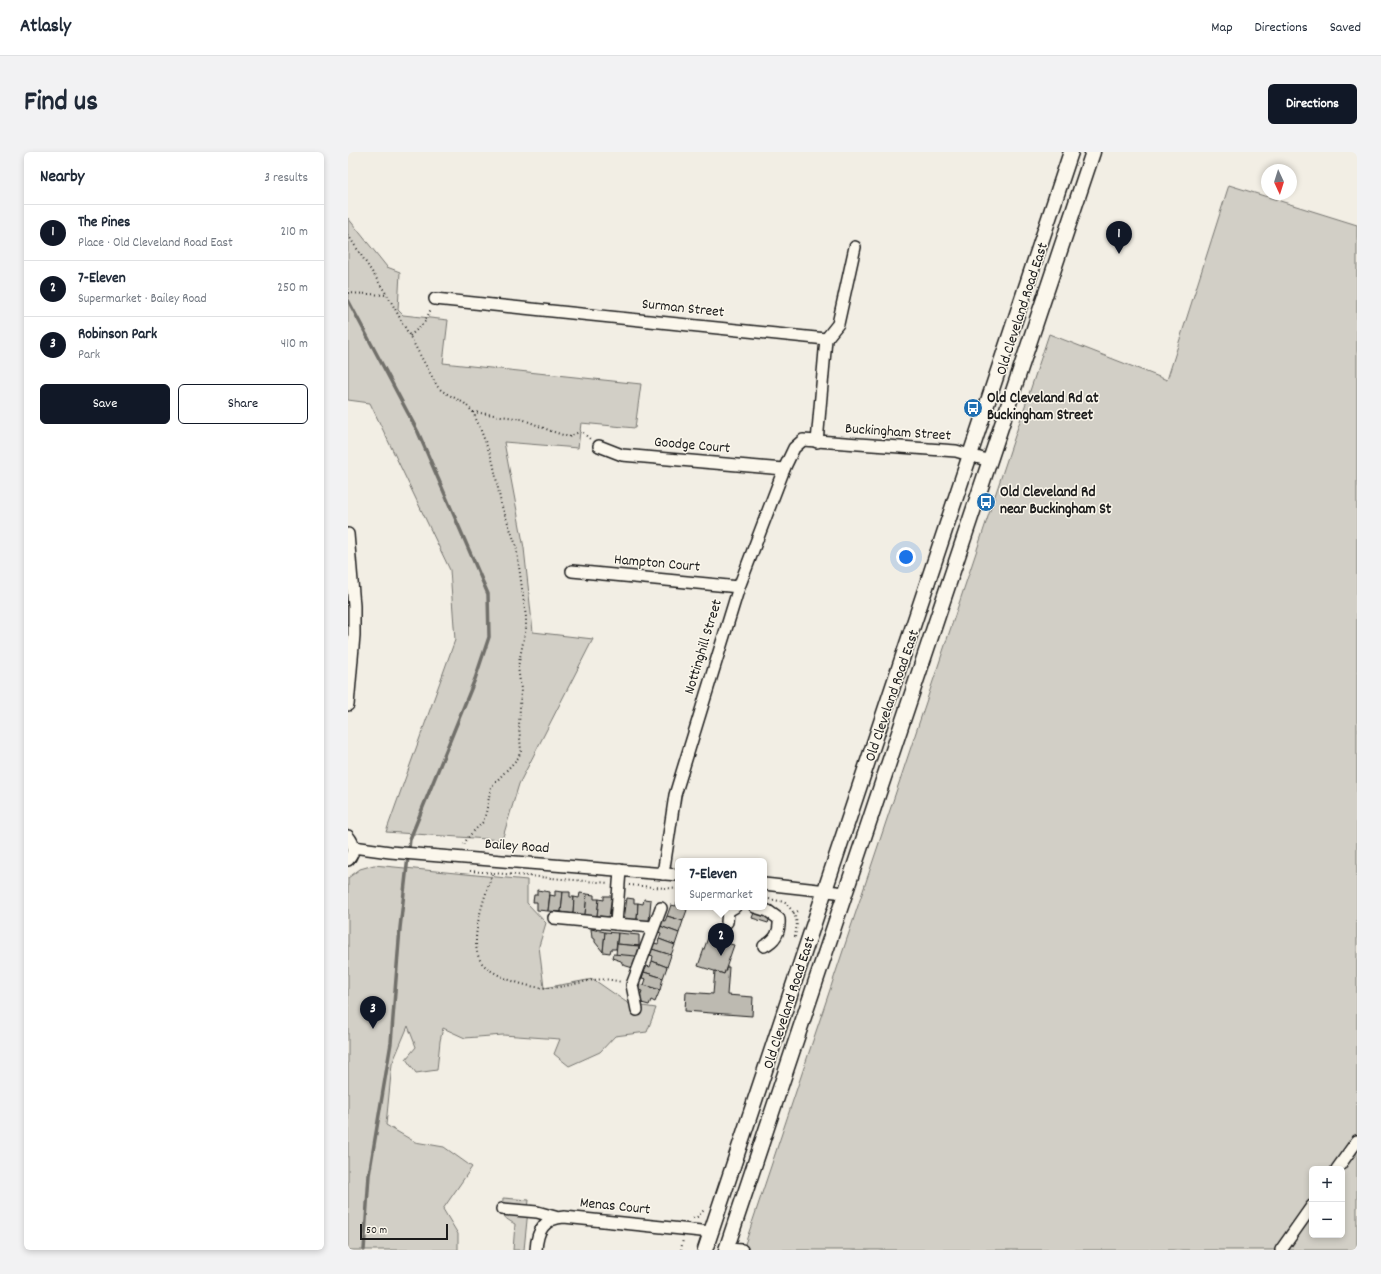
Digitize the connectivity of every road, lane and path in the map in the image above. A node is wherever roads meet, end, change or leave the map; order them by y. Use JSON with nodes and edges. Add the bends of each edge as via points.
{"nodes":[{"id":1,"x":1071,"y":152,"type":"edge"},
{"id":2,"x":1093,"y":152,"type":"edge"},
{"id":3,"x":348,"y":235,"type":"edge"},
{"id":4,"x":855,"y":247,"type":"dead end"},
{"id":5,"x":348,"y":293,"type":"edge"},
{"id":6,"x":387,"y":295,"type":"junction"},
{"id":7,"x":435,"y":299,"type":"joint"},
{"id":8,"x":410,"y":336,"type":"junction"},
{"id":9,"x":826,"y":339,"type":"junction"},
{"id":10,"x":473,"y":412,"type":"junction"},
{"id":11,"x":803,"y":440,"type":"joint"},
{"id":12,"x":817,"y":442,"type":"junction"},
{"id":13,"x":599,"y":446,"type":"joint"},
{"id":14,"x":970,"y":456,"type":"junction"},
{"id":15,"x":990,"y":461,"type":"junction"},
{"id":16,"x":784,"y":469,"type":"junction"},
{"id":17,"x":348,"y":534,"type":"edge"},
{"id":18,"x":572,"y":571,"type":"dead end"},
{"id":19,"x":739,"y":587,"type":"junction"},
{"id":20,"x":348,"y":705,"type":"edge"},
{"id":21,"x":348,"y":836,"type":"edge"},
{"id":22,"x":353,"y":847,"type":"junction"},
{"id":23,"x":462,"y":858,"type":"junction"},
{"id":24,"x":348,"y":860,"type":"edge"},
{"id":25,"x":463,"y":870,"type":"dead end"},
{"id":26,"x":620,"y":870,"type":"junction"},
{"id":27,"x":492,"y":874,"type":"junction"},
{"id":28,"x":663,"y":874,"type":"junction"},
{"id":29,"x":675,"y":875,"type":"edge"},
{"id":30,"x":619,"y":884,"type":"junction"},
{"id":31,"x":767,"y":884,"type":"edge"},
{"id":32,"x":675,"y":889,"type":"edge"},
{"id":33,"x":826,"y":890,"type":"junction"},
{"id":34,"x":845,"y":893,"type":"junction"},
{"id":35,"x":767,"y":898,"type":"edge"},
{"id":36,"x":661,"y":908,"type":"dead end"},
{"id":37,"x":730,"y":910,"type":"edge"},
{"id":38,"x":765,"y":910,"type":"edge"},
{"id":39,"x":800,"y":910,"type":"dead end"},
{"id":40,"x":794,"y":914,"type":"junction"},
{"id":41,"x":554,"y":918,"type":"dead end"},
{"id":42,"x":726,"y":922,"type":"dead end"},
{"id":43,"x":616,"y":924,"type":"junction"},
{"id":44,"x":653,"y":928,"type":"junction"},
{"id":45,"x":792,"y":944,"type":"dead end"},
{"id":46,"x":764,"y":946,"type":"dead end"},
{"id":47,"x":632,"y":986,"type":"junction"},
{"id":48,"x":637,"y":1010,"type":"dead end"},
{"id":49,"x":1357,"y":1141,"type":"edge"},
{"id":50,"x":1340,"y":1166,"type":"edge"},
{"id":51,"x":706,"y":1204,"type":"dead end"},
{"id":52,"x":502,"y":1209,"type":"dead end"},
{"id":53,"x":1309,"y":1210,"type":"edge"},
{"id":54,"x":555,"y":1217,"type":"junction"},
{"id":55,"x":691,"y":1218,"type":"dead end"},
{"id":56,"x":711,"y":1232,"type":"junction"},
{"id":57,"x":684,"y":1237,"type":"dead end"},
{"id":58,"x":726,"y":1249,"type":"edge"},
{"id":59,"x":536,"y":1250,"type":"edge"},
{"id":60,"x":682,"y":1250,"type":"edge"},
{"id":61,"x":705,"y":1250,"type":"edge"},
{"id":62,"x":742,"y":1250,"type":"edge"},
{"id":63,"x":1281,"y":1250,"type":"edge"}],
"edges":[{"from":1,"to":14,"type":"main road","name":"Old Cleveland Road East"},
{"from":2,"to":15,"type":"main road","name":"Old Cleveland Road East"},
{"from":3,"to":6,"type":"path"},
{"from":4,"to":9,"type":"street","via":[[838,324]]},
{"from":5,"to":6,"type":"path"},
{"from":6,"to":8,"type":"path"},
{"from":7,"to":8,"type":"path","via":[[424,323]]},
{"from":7,"to":9,"type":"street","name":"Surman Street"},
{"from":8,"to":10,"type":"path","via":[[437,386],[464,403]]},
{"from":9,"to":12,"type":"street"},
{"from":10,"to":13,"type":"path","via":[[522,418],[569,436],[581,431]]},
{"from":10,"to":23,"type":"path","via":[[493,462],[501,504],[516,545],[526,628],[518,667],[521,689],[521,751],[518,758],[491,787],[484,818],[465,842]]},
{"from":11,"to":12,"type":"street","name":"Buckingham Street"},
{"from":11,"to":16,"type":"street","name":"Nottinghill Street","via":[[794,448]]},
{"from":12,"to":14,"type":"street","name":"Buckingham Street","via":[[956,451]]},
{"from":13,"to":16,"type":"street","name":"Goodge Court","via":[[622,455]]},
{"from":14,"to":15,"type":"street","name":"Buckingham Street"},
{"from":14,"to":33,"type":"main road","name":"Old Cleveland Road East"},
{"from":15,"to":34,"type":"main road","name":"Old Cleveland Road East"},
{"from":16,"to":19,"type":"street","name":"Nottinghill Street"},
{"from":17,"to":20,"type":"street","via":[[354,628]]},
{"from":18,"to":19,"type":"street","name":"Hampton Court"},
{"from":19,"to":28,"type":"street","name":"Nottinghill Street","via":[[674,794]]},
{"from":21,"to":22,"type":"street"},
{"from":22,"to":23,"type":"street","name":"Bailey Road"},
{"from":22,"to":24,"type":"street"},
{"from":23,"to":26,"type":"street","name":"Bailey Road"},
{"from":25,"to":27,"type":"path"},
{"from":26,"to":28,"type":"street","name":"Bailey Road"},
{"from":26,"to":30,"type":"street"},
{"from":27,"to":30,"type":"path"},
{"from":27,"to":47,"type":"path","via":[[477,921],[478,956],[484,966],[501,977],[533,987],[556,988],[593,979],[609,979]]},
{"from":28,"to":29,"type":"street","name":"Bailey Road"},
{"from":30,"to":32,"type":"path"},
{"from":30,"to":43,"type":"street"},
{"from":31,"to":33,"type":"street"},
{"from":33,"to":34,"type":"street"},
{"from":33,"to":56,"type":"main road","name":"Old Cleveland Road East"},
{"from":34,"to":58,"type":"main road","name":"Old Cleveland Road East"},
{"from":35,"to":40,"type":"path","via":[[785,902]]},
{"from":36,"to":44,"type":"street"},
{"from":37,"to":42,"type":"street"},
{"from":38,"to":46,"type":"street","via":[[779,919],[780,929],[773,941]]},
{"from":39,"to":40,"type":"path"},
{"from":40,"to":45,"type":"path","via":[[797,923]]},
{"from":41,"to":43,"type":"street"},
{"from":43,"to":44,"type":"street"},
{"from":44,"to":47,"type":"street"},
{"from":47,"to":48,"type":"street"},
{"from":49,"to":50,"type":"street"},
{"from":51,"to":55,"type":"path","via":[[697,1217]]},
{"from":52,"to":54,"type":"street","name":"Menas Court","via":[[537,1212]]},
{"from":53,"to":63,"type":"street"},
{"from":54,"to":56,"type":"street","name":"Menas Court"},
{"from":54,"to":59,"type":"street","via":[[540,1230]]},
{"from":56,"to":61,"type":"main road","name":"Old Cleveland Road East"},
{"from":57,"to":60,"type":"path"},
{"from":58,"to":62,"type":"street"}]}
